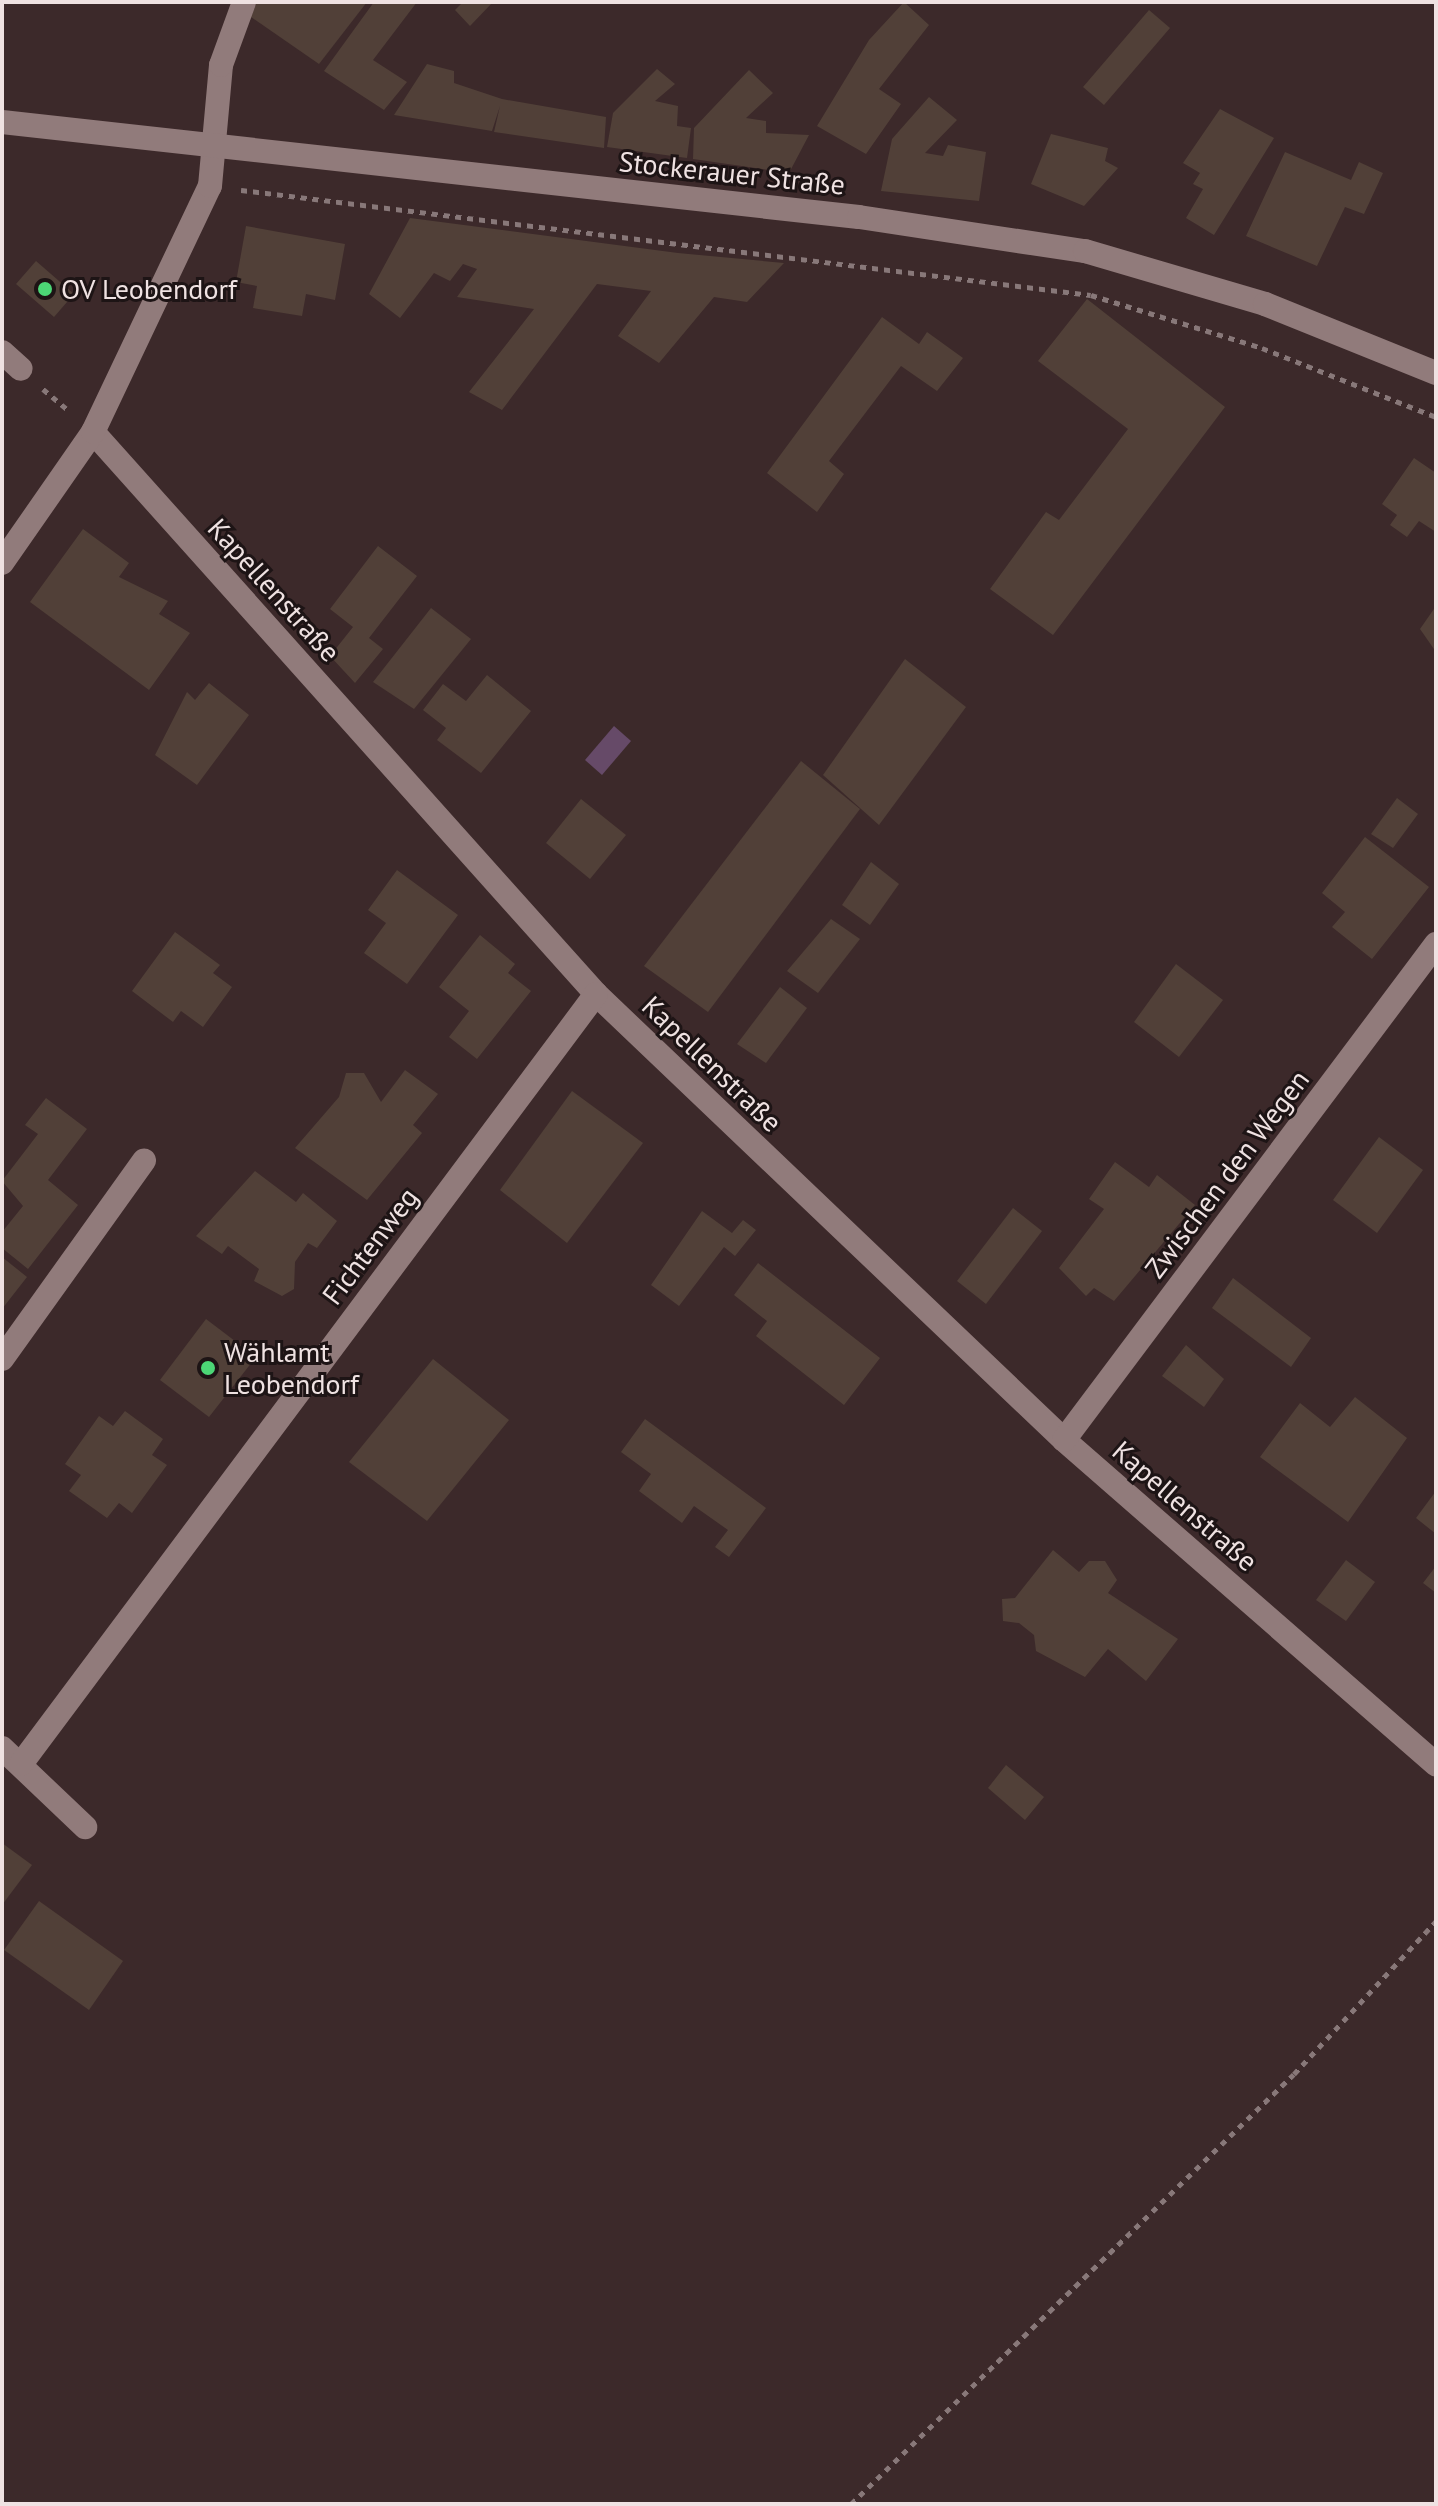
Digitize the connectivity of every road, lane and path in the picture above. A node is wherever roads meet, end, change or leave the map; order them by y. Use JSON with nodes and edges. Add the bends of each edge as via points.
{"nodes":[{"id":1,"x":244,"y":2,"type":"edge"},
{"id":2,"x":2,"y":122,"type":"edge"},
{"id":3,"x":213,"y":146,"type":"junction"},
{"id":4,"x":210,"y":186,"type":"junction"},
{"id":5,"x":2,"y":352,"type":"edge"},
{"id":6,"x":21,"y":369,"type":"joint"},
{"id":7,"x":1436,"y":373,"type":"edge"},
{"id":8,"x":1436,"y":417,"type":"edge"},
{"id":9,"x":93,"y":432,"type":"junction"},
{"id":10,"x":2,"y":563,"type":"edge"},
{"id":11,"x":1436,"y":944,"type":"edge"},
{"id":12,"x":596,"y":994,"type":"junction"},
{"id":13,"x":144,"y":1161,"type":"dead end"},
{"id":14,"x":2,"y":1359,"type":"edge"},
{"id":15,"x":1064,"y":1440,"type":"junction"},
{"id":16,"x":2,"y":1748,"type":"edge"},
{"id":17,"x":21,"y":1764,"type":"junction"},
{"id":18,"x":1436,"y":1765,"type":"edge"},
{"id":19,"x":85,"y":1827,"type":"dead end"},
{"id":20,"x":1436,"y":1921,"type":"edge"},
{"id":21,"x":851,"y":2504,"type":"edge"}],
"edges":[{"from":1,"to":3,"type":"street","via":[[221,65]]},
{"from":2,"to":3,"type":"street","name":"Stockerauer Straße"},
{"from":3,"to":4,"type":"street"},
{"from":3,"to":7,"type":"street","name":"Stockerauer Straße","via":[[859,217],[1085,251],[1265,304]]},
{"from":4,"to":8,"type":"path","via":[[1091,295],[1262,348]]},
{"from":4,"to":9,"type":"street"},
{"from":5,"to":6,"type":"street"},
{"from":6,"to":9,"type":"path"},
{"from":9,"to":10,"type":"street"},
{"from":9,"to":12,"type":"street","name":"Kapellenstraße"},
{"from":11,"to":15,"type":"street","name":"Zwischen den Wegen"},
{"from":12,"to":15,"type":"street","name":"Kapellenstraße"},
{"from":12,"to":17,"type":"street","name":"Fichtenweg"},
{"from":13,"to":14,"type":"street"},
{"from":15,"to":18,"type":"street","name":"Kapellenstraße"},
{"from":16,"to":17,"type":"street"},
{"from":17,"to":19,"type":"street"},
{"from":20,"to":21,"type":"path","via":[[1294,2074]]}]}
